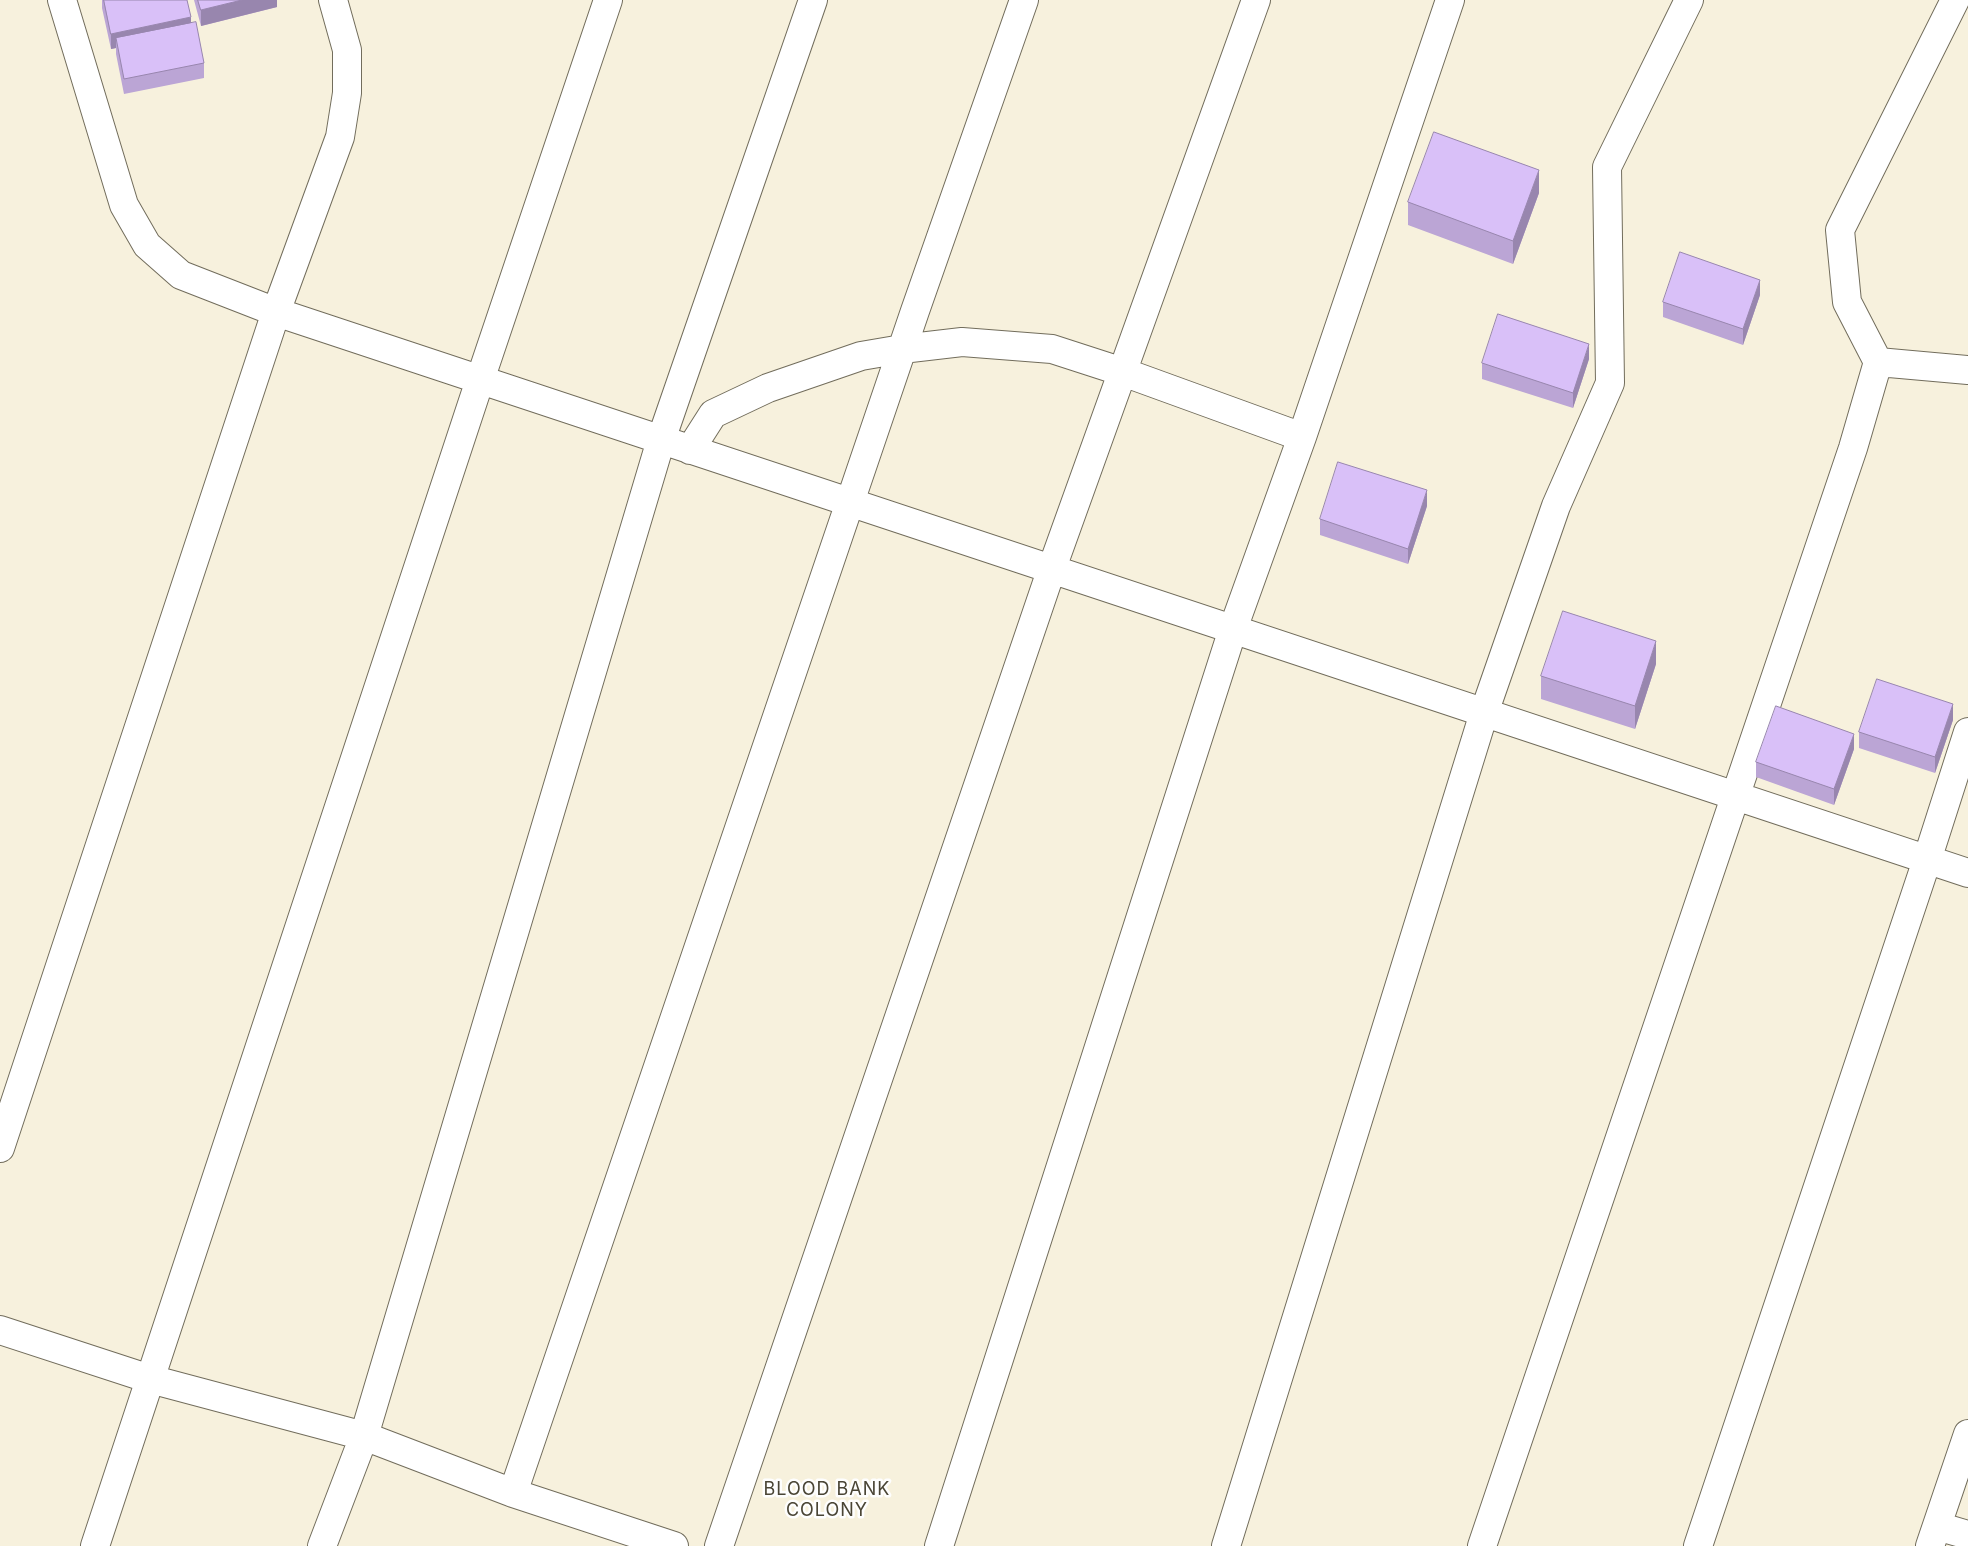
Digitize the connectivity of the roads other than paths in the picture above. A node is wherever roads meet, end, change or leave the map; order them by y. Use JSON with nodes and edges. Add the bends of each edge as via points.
{"nodes":[{"id":1,"x":62,"y":0,"type":"edge"},
{"id":2,"x":333,"y":0,"type":"edge"},
{"id":3,"x":608,"y":0,"type":"edge"},
{"id":4,"x":813,"y":0,"type":"edge"},
{"id":5,"x":1024,"y":0,"type":"edge"},
{"id":6,"x":1256,"y":0,"type":"edge"},
{"id":7,"x":1450,"y":0,"type":"edge"},
{"id":8,"x":1689,"y":0,"type":"edge"},
{"id":9,"x":1955,"y":0,"type":"edge"},
{"id":10,"x":276,"y":312,"type":"junction"},
{"id":11,"x":902,"y":349,"type":"junction"},
{"id":12,"x":1878,"y":362,"type":"junction"},
{"id":13,"x":1968,"y":370,"type":"edge"},
{"id":14,"x":1123,"y":372,"type":"junction"},
{"id":15,"x":480,"y":380,"type":"junction"},
{"id":16,"x":1302,"y":438,"type":"junction"},
{"id":17,"x":661,"y":440,"type":"junction"},
{"id":18,"x":690,"y":450,"type":"junction"},
{"id":19,"x":850,"y":502,"type":"junction"},
{"id":20,"x":1052,"y":568,"type":"junction"},
{"id":21,"x":1233,"y":629,"type":"junction"},
{"id":22,"x":1484,"y":713,"type":"junction"},
{"id":23,"x":1968,"y":732,"type":"edge"},
{"id":24,"x":1736,"y":796,"type":"junction"},
{"id":25,"x":1928,"y":860,"type":"junction"},
{"id":26,"x":1968,"y":873,"type":"edge"},
{"id":27,"x":0,"y":1148,"type":"edge"},
{"id":28,"x":0,"y":1330,"type":"edge"},
{"id":29,"x":150,"y":1380,"type":"junction"},
{"id":30,"x":1968,"y":1434,"type":"edge"},
{"id":31,"x":364,"y":1436,"type":"junction"},
{"id":32,"x":512,"y":1493,"type":"junction"},
{"id":33,"x":1968,"y":1535,"type":"edge"},
{"id":34,"x":1933,"y":1536,"type":"edge"},
{"id":35,"x":95,"y":1546,"type":"edge"},
{"id":36,"x":322,"y":1546,"type":"edge"},
{"id":37,"x":674,"y":1546,"type":"edge"},
{"id":38,"x":719,"y":1546,"type":"edge"},
{"id":39,"x":939,"y":1546,"type":"edge"},
{"id":40,"x":1226,"y":1546,"type":"edge"},
{"id":41,"x":1482,"y":1546,"type":"edge"},
{"id":42,"x":1698,"y":1546,"type":"edge"}],
"edges":[{"from":1,"to":10,"type":"street","via":[[124,205],[147,244],[181,275]]},
{"from":2,"to":10,"type":"street","via":[[347,50],[347,93],[340,137]]},
{"from":3,"to":15,"type":"street"},
{"from":4,"to":17,"type":"street"},
{"from":5,"to":11,"type":"street"},
{"from":6,"to":14,"type":"street"},
{"from":7,"to":16,"type":"street"},
{"from":8,"to":22,"type":"street","via":[[1607,167],[1610,383],[1556,506]]},
{"from":9,"to":12,"type":"street","via":[[1840,230],[1847,302]]},
{"from":10,"to":15,"type":"street"},
{"from":10,"to":27,"type":"street"},
{"from":11,"to":14,"type":"street","via":[[962,342],[1052,349]]},
{"from":11,"to":18,"type":"street","via":[[861,356],[768,388],[713,414]]},
{"from":11,"to":19,"type":"street"},
{"from":12,"to":13,"type":"street"},
{"from":12,"to":24,"type":"street","via":[[1853,448]]},
{"from":14,"to":16,"type":"street"},
{"from":14,"to":20,"type":"street"},
{"from":15,"to":17,"type":"street"},
{"from":15,"to":29,"type":"street"},
{"from":16,"to":21,"type":"street"},
{"from":17,"to":18,"type":"street"},
{"from":17,"to":31,"type":"street"},
{"from":18,"to":19,"type":"street"},
{"from":19,"to":20,"type":"street"},
{"from":19,"to":32,"type":"street"},
{"from":20,"to":21,"type":"street"},
{"from":20,"to":38,"type":"street"},
{"from":21,"to":22,"type":"street"},
{"from":21,"to":39,"type":"street"},
{"from":22,"to":24,"type":"street"},
{"from":22,"to":40,"type":"street"},
{"from":23,"to":25,"type":"street"},
{"from":24,"to":25,"type":"street"},
{"from":24,"to":41,"type":"street"},
{"from":25,"to":26,"type":"street"},
{"from":25,"to":42,"type":"street"},
{"from":28,"to":29,"type":"street"},
{"from":29,"to":31,"type":"street"},
{"from":29,"to":35,"type":"street"},
{"from":30,"to":34,"type":"street"},
{"from":31,"to":32,"type":"street"},
{"from":31,"to":36,"type":"street"},
{"from":32,"to":37,"type":"street"},
{"from":33,"to":34,"type":"street"}]}
